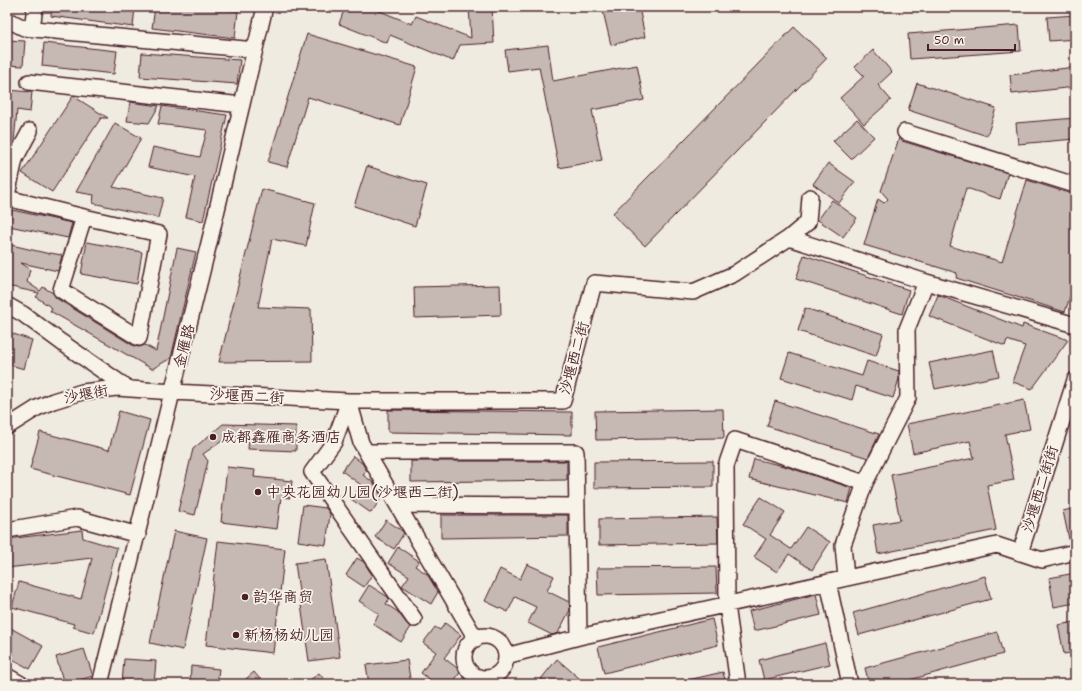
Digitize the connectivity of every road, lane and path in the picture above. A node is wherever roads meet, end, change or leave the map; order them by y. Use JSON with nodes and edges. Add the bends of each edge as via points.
{"nodes":[{"id":1,"x":35,"y":7,"type":"edge"},
{"id":2,"x":265,"y":7,"type":"edge"},
{"id":3,"x":7,"y":22,"type":"edge"},
{"id":4,"x":32,"y":28,"type":"junction"},
{"id":5,"x":255,"y":50,"type":"junction"},
{"id":6,"x":29,"y":82,"type":"dead end"},
{"id":7,"x":242,"y":105,"type":"junction"},
{"id":8,"x":30,"y":131,"type":"dead end"},
{"id":9,"x":906,"y":132,"type":"dead end"},
{"id":10,"x":11,"y":159,"type":"edge"},
{"id":11,"x":1075,"y":185,"type":"edge"},
{"id":12,"x":7,"y":194,"type":"edge"},
{"id":13,"x":810,"y":197,"type":"dead end"},
{"id":14,"x":7,"y":198,"type":"edge"},
{"id":15,"x":84,"y":217,"type":"junction"},
{"id":16,"x":789,"y":238,"type":"junction"},
{"id":17,"x":926,"y":282,"type":"junction"},
{"id":18,"x":7,"y":305,"type":"edge"},
{"id":19,"x":1075,"y":325,"type":"edge"},
{"id":20,"x":1075,"y":380,"type":"edge"},
{"id":21,"x":129,"y":389,"type":"junction"},
{"id":22,"x":173,"y":392,"type":"junction"},
{"id":23,"x":1072,"y":395,"type":"edge"},
{"id":24,"x":349,"y":401,"type":"junction"},
{"id":25,"x":7,"y":427,"type":"edge"},
{"id":26,"x":367,"y":452,"type":"junction"},
{"id":27,"x":865,"y":483,"type":"junction"},
{"id":28,"x":398,"y":505,"type":"junction"},
{"id":29,"x":577,"y":506,"type":"junction"},
{"id":30,"x":7,"y":530,"type":"edge"},
{"id":31,"x":138,"y":535,"type":"junction"},
{"id":32,"x":1075,"y":552,"type":"edge"},
{"id":33,"x":1020,"y":553,"type":"junction"},
{"id":34,"x":846,"y":578,"type":"junction"},
{"id":35,"x":828,"y":582,"type":"junction"},
{"id":36,"x":727,"y":605,"type":"junction"},
{"id":37,"x":414,"y":618,"type":"dead end"},
{"id":38,"x":579,"y":637,"type":"junction"},
{"id":39,"x":476,"y":639,"type":"junction"},
{"id":40,"x":506,"y":656,"type":"junction"},
{"id":41,"x":7,"y":676,"type":"edge"},
{"id":42,"x":489,"y":681,"type":"edge"},
{"id":43,"x":21,"y":684,"type":"edge"},
{"id":44,"x":100,"y":684,"type":"edge"},
{"id":45,"x":738,"y":684,"type":"edge"},
{"id":46,"x":850,"y":684,"type":"edge"}],
"edges":[{"from":1,"to":4,"type":"street"},
{"from":2,"to":5,"type":"street","name":"金雁路"},
{"from":3,"to":4,"type":"street"},
{"from":4,"to":5,"type":"street"},
{"from":5,"to":7,"type":"street","name":"金雁路"},
{"from":6,"to":7,"type":"street"},
{"from":7,"to":22,"type":"street","name":"金雁路"},
{"from":8,"to":10,"type":"street"},
{"from":9,"to":11,"type":"street"},
{"from":10,"to":12,"type":"street"},
{"from":13,"to":16,"type":"street","name":"沙堰西二街","via":[[808,222]]},
{"from":14,"to":15,"type":"street"},
{"from":15,"to":15,"type":"street","via":[[159,234],[138,338],[61,290]]},
{"from":16,"to":17,"type":"street"},
{"from":16,"to":24,"type":"street","name":"沙堰西二街","via":[[734,274],[693,292],[594,283],[563,401]]},
{"from":17,"to":19,"type":"street"},
{"from":17,"to":27,"type":"street","via":[[907,329],[908,398]]},
{"from":18,"to":21,"type":"street"},
{"from":20,"to":23,"type":"street","name":"沙堰西二街街"},
{"from":21,"to":22,"type":"street","name":"沙堰街"},
{"from":21,"to":25,"type":"street","name":"沙堰街","via":[[82,392],[53,401]]},
{"from":22,"to":24,"type":"street","name":"沙堰西二街"},
{"from":22,"to":31,"type":"street","name":"金雁路"},
{"from":23,"to":33,"type":"street","name":"沙堰西二街街"},
{"from":24,"to":26,"type":"street","via":[[361,443]]},
{"from":24,"to":37,"type":"street","via":[[334,442],[312,472]]},
{"from":26,"to":28,"type":"street"},
{"from":26,"to":29,"type":"street","via":[[576,452]]},
{"from":27,"to":34,"type":"street","via":[[843,545]]},
{"from":27,"to":36,"type":"street","via":[[735,440],[726,466]]},
{"from":28,"to":29,"type":"street"},
{"from":28,"to":39,"type":"street"},
{"from":29,"to":38,"type":"street"},
{"from":30,"to":31,"type":"street","via":[[77,518]]},
{"from":31,"to":44,"type":"street","name":"金雁路"},
{"from":32,"to":33,"type":"street","via":[[1042,560]]},
{"from":33,"to":34,"type":"street","via":[[997,545]]},
{"from":34,"to":35,"type":"street"},
{"from":35,"to":36,"type":"street"},
{"from":35,"to":46,"type":"street"},
{"from":36,"to":38,"type":"street"},
{"from":36,"to":45,"type":"street"},
{"from":38,"to":40,"type":"street"},
{"from":39,"to":40,"type":"street","via":[[487,637],[498,641]]},
{"from":39,"to":42,"type":"street","via":[[467,647],[464,658],[468,669]]},
{"from":40,"to":42,"type":"street","via":[[503,668]]},
{"from":41,"to":43,"type":"street"}]}
